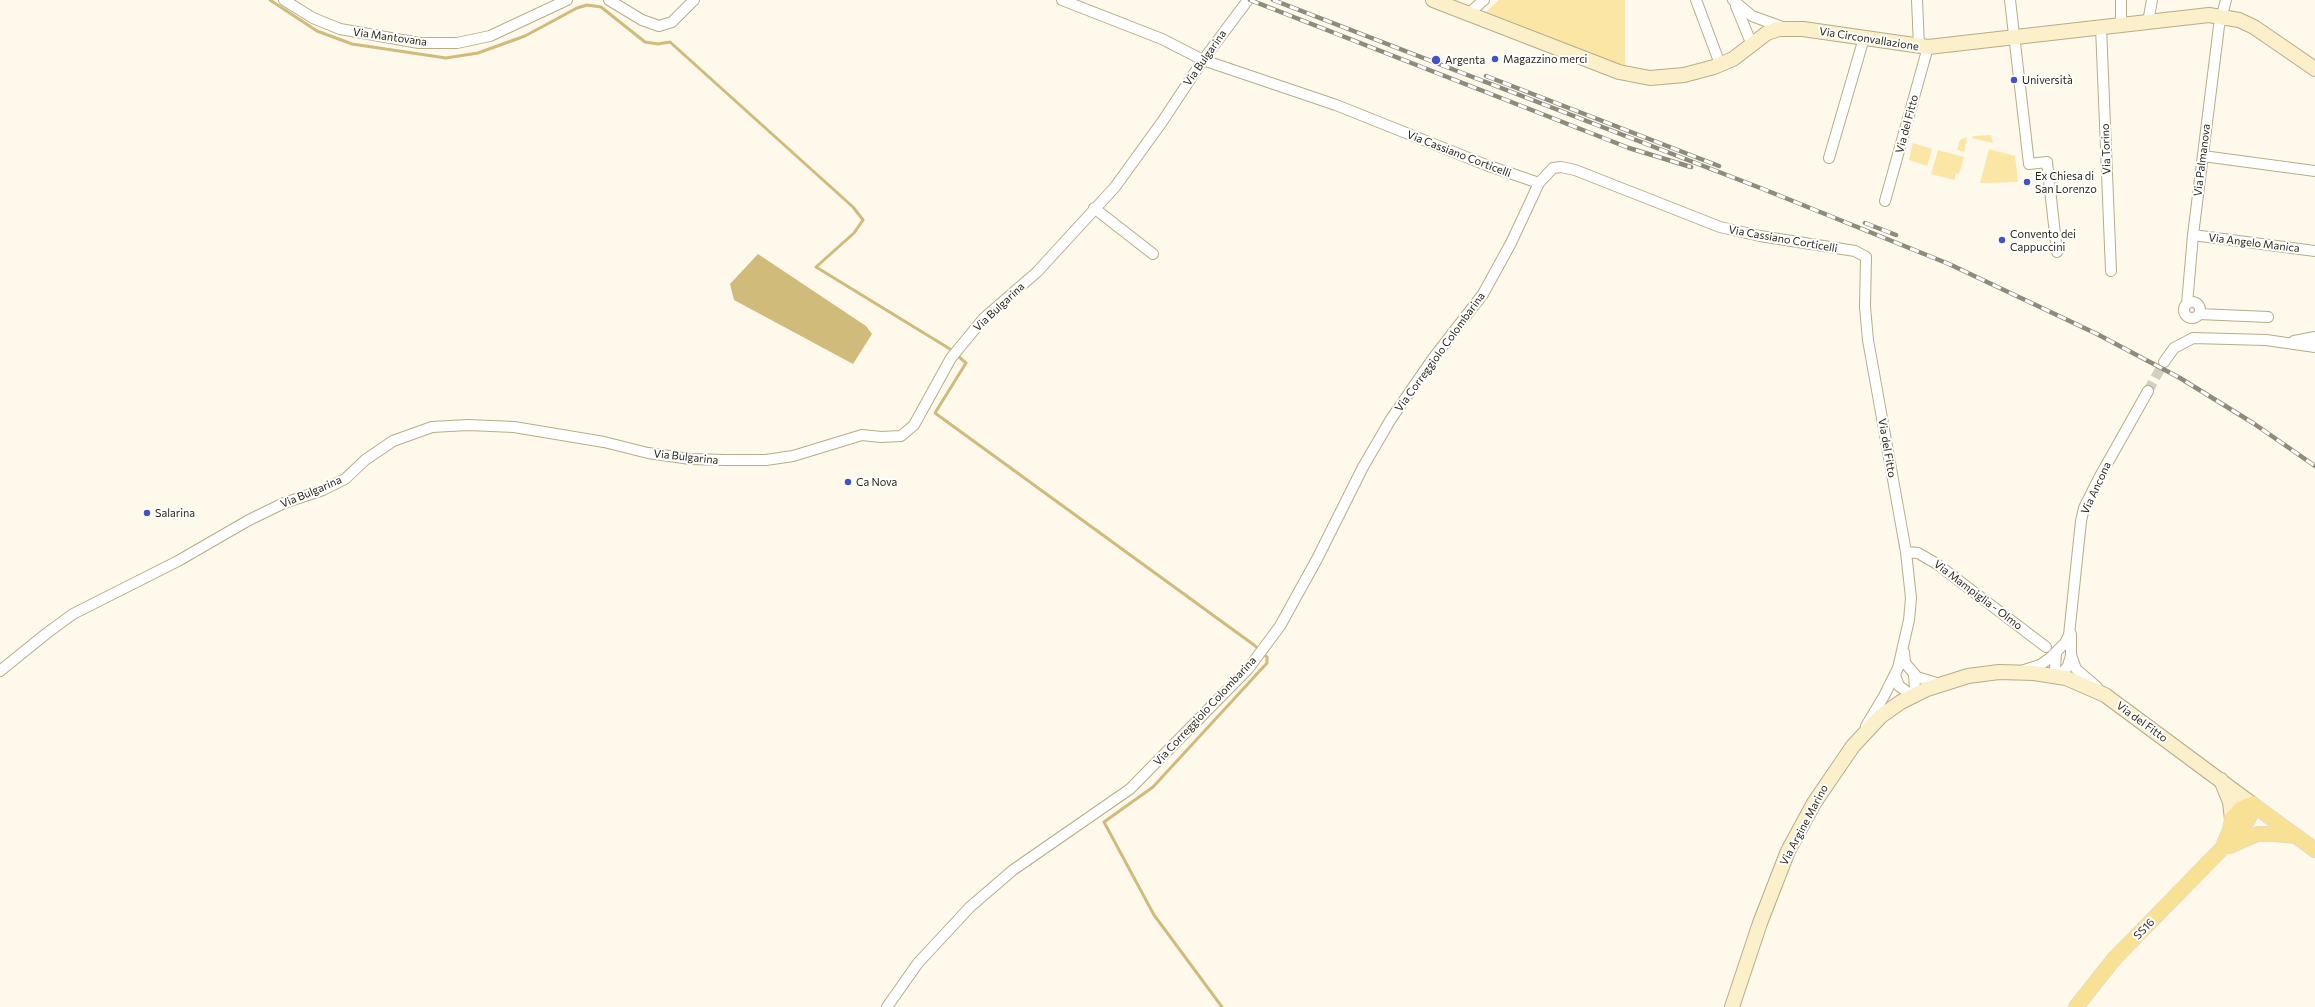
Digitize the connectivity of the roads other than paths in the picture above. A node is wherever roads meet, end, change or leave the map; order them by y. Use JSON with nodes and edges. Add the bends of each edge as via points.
{"nodes":[{"id":1,"x":284,"y":0,"type":"edge"},
{"id":2,"x":567,"y":0,"type":"edge"},
{"id":3,"x":609,"y":0,"type":"edge"},
{"id":4,"x":694,"y":0,"type":"edge"},
{"id":5,"x":1062,"y":0,"type":"edge"},
{"id":6,"x":1248,"y":0,"type":"edge"},
{"id":7,"x":1433,"y":0,"type":"edge"},
{"id":8,"x":1484,"y":0,"type":"edge"},
{"id":9,"x":1696,"y":0,"type":"edge"},
{"id":10,"x":1917,"y":0,"type":"edge"},
{"id":11,"x":2010,"y":0,"type":"edge"},
{"id":12,"x":2121,"y":0,"type":"edge"},
{"id":13,"x":2152,"y":0,"type":"edge"},
{"id":14,"x":2226,"y":0,"type":"edge"},
{"id":15,"x":1733,"y":1,"type":"edge"},
{"id":16,"x":1468,"y":14,"type":"junction"},
{"id":17,"x":2221,"y":16,"type":"junction"},
{"id":18,"x":2148,"y":22,"type":"junction"},
{"id":19,"x":2121,"y":25,"type":"junction"},
{"id":20,"x":2101,"y":27,"type":"junction"},
{"id":21,"x":1787,"y":28,"type":"junction"},
{"id":22,"x":2013,"y":36,"type":"junction"},
{"id":23,"x":1864,"y":38,"type":"junction"},
{"id":24,"x":1752,"y":45,"type":"junction"},
{"id":25,"x":1923,"y":47,"type":"junction"},
{"id":26,"x":1203,"y":60,"type":"junction"},
{"id":27,"x":1720,"y":64,"type":"junction"},
{"id":28,"x":2315,"y":69,"type":"edge"},
{"id":29,"x":2203,"y":156,"type":"junction"},
{"id":30,"x":1829,"y":158,"type":"dead end"},
{"id":31,"x":2315,"y":171,"type":"edge"},
{"id":32,"x":1539,"y":183,"type":"junction"},
{"id":33,"x":1885,"y":201,"type":"dead end"},
{"id":34,"x":1094,"y":208,"type":"junction"},
{"id":35,"x":2193,"y":235,"type":"junction"},
{"id":36,"x":2315,"y":251,"type":"edge"},
{"id":37,"x":2057,"y":252,"type":"dead end"},
{"id":38,"x":1860,"y":253,"type":"joint"},
{"id":39,"x":1153,"y":254,"type":"dead end"},
{"id":40,"x":2111,"y":271,"type":"dead end"},
{"id":41,"x":2187,"y":304,"type":"junction"},
{"id":42,"x":2199,"y":310,"type":"junction"},
{"id":43,"x":2268,"y":317,"type":"dead end"},
{"id":44,"x":2315,"y":337,"type":"edge"},
{"id":45,"x":2266,"y":340,"type":"junction"},
{"id":46,"x":2315,"y":347,"type":"edge"},
{"id":47,"x":2164,"y":362,"type":"tunnel mouth"},
{"id":48,"x":2148,"y":391,"type":"tunnel mouth"},
{"id":49,"x":1906,"y":552,"type":"junction"},
{"id":50,"x":2071,"y":618,"type":"junction"},
{"id":51,"x":1904,"y":646,"type":"junction"},
{"id":52,"x":2046,"y":646,"type":"dead end"},
{"id":53,"x":2056,"y":653,"type":"junction"},
{"id":54,"x":2071,"y":655,"type":"junction"},
{"id":55,"x":0,"y":671,"type":"edge"},
{"id":56,"x":2018,"y":672,"type":"junction"},
{"id":57,"x":1895,"y":675,"type":"junction"},
{"id":58,"x":1914,"y":675,"type":"junction"},
{"id":59,"x":2059,"y":677,"type":"junction"},
{"id":60,"x":1940,"y":684,"type":"junction"},
{"id":61,"x":2105,"y":695,"type":"junction"},
{"id":62,"x":1913,"y":696,"type":"junction"},
{"id":63,"x":1853,"y":746,"type":"junction"},
{"id":64,"x":2220,"y":780,"type":"junction"},
{"id":65,"x":2252,"y":804,"type":"junction"},
{"id":66,"x":2232,"y":819,"type":"junction"},
{"id":67,"x":2296,"y":836,"type":"junction"},
{"id":68,"x":2315,"y":850,"type":"edge"},
{"id":69,"x":2216,"y":854,"type":"junction"},
{"id":70,"x":887,"y":1007,"type":"edge"},
{"id":71,"x":1732,"y":1007,"type":"edge"},
{"id":72,"x":2076,"y":1007,"type":"edge"}],
"edges":[{"from":1,"to":2,"type":"street","name":"Via Mantovana","via":[[313,18],[340,29],[419,43],[457,43],[490,36]]},
{"from":3,"to":4,"type":"street","via":[[642,20],[659,26],[672,22]]},
{"from":5,"to":26,"type":"street","name":"Via Cassiano Corticelli","via":[[1162,39]]},
{"from":6,"to":26,"type":"street","name":"Via Bulgarina"},
{"from":7,"to":16,"type":"street","name":"Via Circonvallazione"},
{"from":8,"to":16,"type":"street"},
{"from":9,"to":27,"type":"street"},
{"from":10,"to":25,"type":"street","name":"Via del Fitto"},
{"from":11,"to":22,"type":"street"},
{"from":12,"to":19,"type":"street"},
{"from":13,"to":18,"type":"street"},
{"from":14,"to":17,"type":"street","name":"Via Palmanova"},
{"from":15,"to":21,"type":"street","via":[[1752,16]]},
{"from":15,"to":24,"type":"street"},
{"from":16,"to":27,"type":"street","name":"Via Circonvallazione","via":[[1638,78],[1661,79]]},
{"from":17,"to":18,"type":"street","name":"Via Circonvallazione"},
{"from":17,"to":28,"type":"street","name":"Via Circonvallazione","via":[[2239,20],[2262,31]]},
{"from":17,"to":29,"type":"street","name":"Via Palmanova"},
{"from":18,"to":19,"type":"street","name":"Via Circonvallazione"},
{"from":19,"to":20,"type":"street","name":"Via Circonvallazione"},
{"from":20,"to":22,"type":"street","name":"Via Circonvallazione"},
{"from":20,"to":40,"type":"street","name":"Via Torino"},
{"from":21,"to":23,"type":"street","name":"Via Circonvallazione"},
{"from":21,"to":24,"type":"street","name":"Via Circonvallazione","via":[[1767,33]]},
{"from":22,"to":25,"type":"street","name":"Via Circonvallazione"},
{"from":22,"to":37,"type":"street","via":[[2029,164],[2047,162]]},
{"from":23,"to":25,"type":"street","name":"Via Circonvallazione"},
{"from":23,"to":30,"type":"street"},
{"from":24,"to":27,"type":"street","name":"Via Circonvallazione","via":[[1733,59]]},
{"from":25,"to":33,"type":"street","name":"Via del Fitto"},
{"from":26,"to":32,"type":"street","name":"Via Cassiano Corticelli","via":[[1336,105],[1486,165]]},
{"from":26,"to":34,"type":"street","name":"Via Bulgarina","via":[[1115,187]]},
{"from":29,"to":31,"type":"street"},
{"from":29,"to":35,"type":"street","name":"Via Palmanova"},
{"from":32,"to":38,"type":"street","name":"Via Cassiano Corticelli","via":[[1553,168],[1565,168],[1595,177],[1720,227]]},
{"from":32,"to":70,"type":"street","name":"Via Correggiolo Colombarina","via":[[1511,243],[1483,294],[1434,357],[1391,419],[1363,466],[1314,565],[1280,626],[1243,674],[1130,789],[1013,870],[970,907],[918,963]]},
{"from":34,"to":39,"type":"street"},
{"from":34,"to":55,"type":"street","name":"Via Bulgarina","via":[[1037,272],[984,318],[955,353],[914,425],[901,436],[881,438],[862,435],[821,449],[766,460],[690,460],[514,427],[432,427],[392,441],[365,460],[345,479],[249,520],[178,561],[73,614]]},
{"from":35,"to":36,"type":"street","name":"Via Angelo Manica"},
{"from":35,"to":41,"type":"street","name":"Via Palmanova"},
{"from":38,"to":49,"type":"street","name":"Via del Fitto","via":[[1867,262],[1865,307],[1868,340]]},
{"from":41,"to":42,"type":"street","via":[[2194,302]]},
{"from":41,"to":42,"type":"street","name":"Via Palmanova","via":[[2184,310],[2186,315],[2192,318]]},
{"from":42,"to":43,"type":"street"},
{"from":44,"to":45,"type":"street","via":[[2294,341]]},
{"from":45,"to":46,"type":"street"},
{"from":45,"to":47,"type":"street","via":[[2193,338],[2174,348]]},
{"from":48,"to":50,"type":"street","name":"Via Ancona","via":[[2098,478],[2084,508]]},
{"from":49,"to":51,"type":"street","name":"Via del Fitto","via":[[1910,604]]},
{"from":49,"to":52,"type":"street","name":"Via Mampiglia - Olmo","via":[[1918,553],[1931,560]]},
{"from":50,"to":53,"type":"street","name":"Via Ancona","via":[[2069,635]]},
{"from":50,"to":54,"type":"street","name":"Via Ancona"},
{"from":51,"to":57,"type":"street","name":"Via del Fitto"},
{"from":51,"to":58,"type":"street","name":"Via del Fitto","via":[[1905,664]]},
{"from":53,"to":56,"type":"street","name":"Via Ancona","via":[[2040,665]]},
{"from":53,"to":59,"type":"street","via":[[2054,668]]},
{"from":54,"to":59,"type":"street","name":"Via Ancona","via":[[2068,666]]},
{"from":54,"to":61,"type":"street","name":"Via Ancona","via":[[2076,669]]},
{"from":56,"to":59,"type":"street","name":"Via del Fitto"},
{"from":56,"to":60,"type":"street","name":"Via del Fitto","via":[[1986,673]]},
{"from":57,"to":62,"type":"street","via":[[1899,686]]},
{"from":57,"to":63,"type":"street","name":"Via del Fitto"},
{"from":58,"to":60,"type":"street","name":"Via del Fitto","via":[[1922,680]]},
{"from":58,"to":62,"type":"street"},
{"from":59,"to":61,"type":"street","name":"Via del Fitto"},
{"from":60,"to":62,"type":"street","name":"Via del Fitto"},
{"from":61,"to":64,"type":"street","name":"Via del Fitto"},
{"from":62,"to":63,"type":"street","name":"Via Argine Marino","via":[[1881,716]]},
{"from":63,"to":71,"type":"street","name":"Via Argine Marino","via":[[1814,803],[1788,851],[1760,923]]},
{"from":64,"to":65,"type":"street","name":"Via del Fitto"},
{"from":64,"to":66,"type":"street","name":"SS16","via":[[2230,802]]},
{"from":65,"to":66,"type":"main road","via":[[2241,809]]},
{"from":65,"to":67,"type":"main road","name":"Via del Fitto"},
{"from":65,"to":69,"type":"main road","name":"SS16","via":[[2249,818],[2243,827]]},
{"from":66,"to":69,"type":"main road","name":"SS16","via":[[2228,837]]},
{"from":67,"to":68,"type":"main road","name":"Via del Fitto"},
{"from":67,"to":69,"type":"main road","name":"SS16","via":[[2269,833],[2252,836]]},
{"from":69,"to":72,"type":"main road","name":"SS16","via":[[2114,959]]}]}
